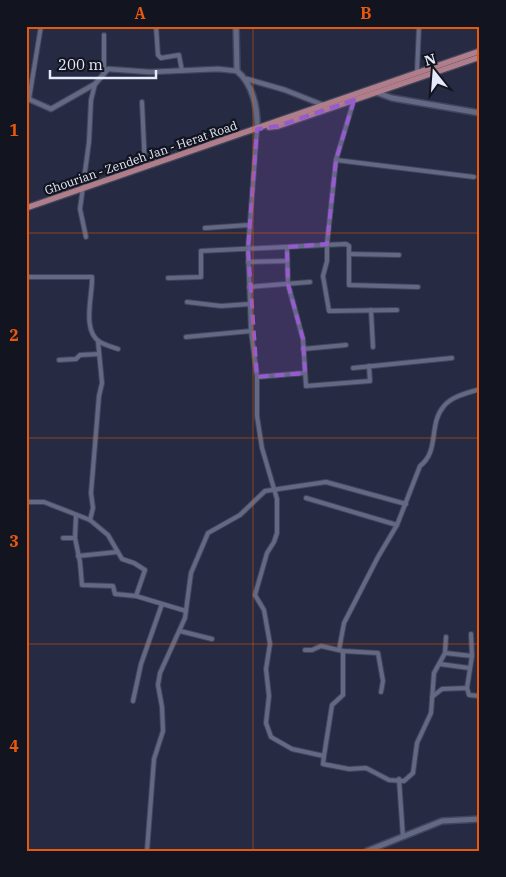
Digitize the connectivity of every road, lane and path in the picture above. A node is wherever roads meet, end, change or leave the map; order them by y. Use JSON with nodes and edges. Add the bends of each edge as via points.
{"nodes":[{"id":1,"x":41,"y":26,"type":"edge"},
{"id":2,"x":156,"y":26,"type":"edge"},
{"id":3,"x":236,"y":26,"type":"edge"},
{"id":4,"x":419,"y":26,"type":"edge"},
{"id":5,"x":104,"y":35,"type":"dead end"},
{"id":6,"x":480,"y":50,"type":"edge"},
{"id":7,"x":480,"y":58,"type":"edge"},
{"id":8,"x":182,"y":71,"type":"junction"},
{"id":9,"x":238,"y":71,"type":"junction"},
{"id":10,"x":104,"y":72,"type":"junction"},
{"id":11,"x":417,"y":72,"type":"junction"},
{"id":12,"x":247,"y":79,"type":"junction"},
{"id":13,"x":95,"y":84,"type":"junction"},
{"id":14,"x":378,"y":93,"type":"junction"},
{"id":15,"x":27,"y":99,"type":"edge"},
{"id":16,"x":354,"y":100,"type":"junction"},
{"id":17,"x":142,"y":102,"type":"dead end"},
{"id":18,"x":324,"y":105,"type":"junction"},
{"id":19,"x":480,"y":112,"type":"edge"},
{"id":20,"x":260,"y":128,"type":"junction"},
{"id":21,"x":336,"y":160,"type":"junction"},
{"id":22,"x":145,"y":168,"type":"junction"},
{"id":23,"x":474,"y":177,"type":"dead end"},
{"id":24,"x":84,"y":189,"type":"junction"},
{"id":25,"x":26,"y":208,"type":"edge"},
{"id":26,"x":250,"y":225,"type":"junction"},
{"id":27,"x":205,"y":228,"type":"dead end"},
{"id":28,"x":86,"y":238,"type":"dead end"},
{"id":29,"x":327,"y":244,"type":"junction"},
{"id":30,"x":287,"y":247,"type":"junction"},
{"id":31,"x":248,"y":249,"type":"junction"},
{"id":32,"x":349,"y":254,"type":"junction"},
{"id":33,"x":399,"y":255,"type":"dead end"},
{"id":34,"x":287,"y":260,"type":"junction"},
{"id":35,"x":248,"y":262,"type":"junction"},
{"id":36,"x":26,"y":277,"type":"edge"},
{"id":37,"x":168,"y":278,"type":"dead end"},
{"id":38,"x":310,"y":282,"type":"dead end"},
{"id":39,"x":288,"y":284,"type":"junction"},
{"id":40,"x":249,"y":287,"type":"junction"},
{"id":41,"x":418,"y":287,"type":"dead end"},
{"id":42,"x":187,"y":302,"type":"dead end"},
{"id":43,"x":250,"y":304,"type":"junction"},
{"id":44,"x":371,"y":310,"type":"junction"},
{"id":45,"x":397,"y":310,"type":"dead end"},
{"id":46,"x":251,"y":331,"type":"junction"},
{"id":47,"x":186,"y":337,"type":"dead end"},
{"id":48,"x":98,"y":341,"type":"junction"},
{"id":49,"x":346,"y":345,"type":"dead end"},
{"id":50,"x":373,"y":347,"type":"dead end"},
{"id":51,"x":118,"y":349,"type":"dead end"},
{"id":52,"x":303,"y":349,"type":"junction"},
{"id":53,"x":99,"y":354,"type":"junction"},
{"id":54,"x":452,"y":358,"type":"dead end"},
{"id":55,"x":59,"y":360,"type":"dead end"},
{"id":56,"x":370,"y":366,"type":"junction"},
{"id":57,"x":353,"y":368,"type":"dead end"},
{"id":58,"x":305,"y":373,"type":"junction"},
{"id":59,"x":257,"y":377,"type":"junction"},
{"id":60,"x":480,"y":389,"type":"edge"},
{"id":61,"x":272,"y":490,"type":"junction"},
{"id":62,"x":306,"y":498,"type":"dead end"},
{"id":63,"x":26,"y":502,"type":"edge"},
{"id":64,"x":406,"y":504,"type":"junction"},
{"id":65,"x":76,"y":515,"type":"junction"},
{"id":66,"x":90,"y":520,"type":"junction"},
{"id":67,"x":397,"y":525,"type":"junction"},
{"id":68,"x":26,"y":533,"type":"edge"},
{"id":69,"x":62,"y":538,"type":"dead end"},
{"id":70,"x":75,"y":538,"type":"junction"},
{"id":71,"x":26,"y":542,"type":"edge"},
{"id":72,"x":117,"y":552,"type":"junction"},
{"id":73,"x":78,"y":556,"type":"junction"},
{"id":74,"x":136,"y":596,"type":"junction"},
{"id":75,"x":162,"y":604,"type":"junction"},
{"id":76,"x":186,"y":611,"type":"junction"},
{"id":77,"x":180,"y":632,"type":"junction"},
{"id":78,"x":471,"y":634,"type":"dead end"},
{"id":79,"x":446,"y":637,"type":"dead end"},
{"id":80,"x":212,"y":639,"type":"dead end"},
{"id":81,"x":305,"y":650,"type":"dead end"},
{"id":82,"x":341,"y":650,"type":"junction"},
{"id":83,"x":445,"y":653,"type":"junction"},
{"id":84,"x":472,"y":656,"type":"junction"},
{"id":85,"x":440,"y":664,"type":"junction"},
{"id":86,"x":469,"y":668,"type":"junction"},
{"id":87,"x":467,"y":688,"type":"junction"},
{"id":88,"x":381,"y":692,"type":"dead end"},
{"id":89,"x":480,"y":696,"type":"edge"},
{"id":90,"x":432,"y":697,"type":"junction"},
{"id":91,"x":133,"y":701,"type":"dead end"},
{"id":92,"x":324,"y":756,"type":"junction"},
{"id":93,"x":399,"y":779,"type":"junction"},
{"id":94,"x":480,"y":819,"type":"edge"},
{"id":95,"x":403,"y":837,"type":"junction"},
{"id":96,"x":147,"y":851,"type":"edge"},
{"id":97,"x":367,"y":851,"type":"edge"}],
"edges":[{"from":1,"to":15,"type":"street"},
{"from":2,"to":8,"type":"street","via":[[158,55],[161,58],[179,55]]},
{"from":3,"to":9,"type":"main road"},
{"from":4,"to":11,"type":"street"},
{"from":5,"to":10,"type":"street"},
{"from":6,"to":11,"type":"main road"},
{"from":7,"to":14,"type":"main road"},
{"from":8,"to":9,"type":"street"},
{"from":8,"to":10,"type":"street","via":[[108,69]]},
{"from":9,"to":12,"type":"main road"},
{"from":10,"to":13,"type":"street"},
{"from":11,"to":18,"type":"main road"},
{"from":12,"to":18,"type":"street"},
{"from":12,"to":20,"type":"main road"},
{"from":13,"to":15,"type":"street","via":[[51,109]]},
{"from":13,"to":24,"type":"street"},
{"from":14,"to":16,"type":"main road"},
{"from":14,"to":19,"type":"main road"},
{"from":16,"to":20,"type":"main road","via":[[278,126]]},
{"from":16,"to":21,"type":"street"},
{"from":17,"to":22,"type":"street"},
{"from":18,"to":20,"type":"main road"},
{"from":20,"to":22,"type":"main road","name":"Ghourian - Zendeh Jan - Herat Road"},
{"from":20,"to":26,"type":"street"},
{"from":21,"to":23,"type":"street"},
{"from":21,"to":29,"type":"street"},
{"from":22,"to":24,"type":"main road","name":"Ghourian - Zendeh Jan - Herat Road"},
{"from":24,"to":25,"type":"main road","name":"Ghourian - Zendeh Jan - Herat Road"},
{"from":24,"to":28,"type":"street","via":[[81,215]]},
{"from":26,"to":27,"type":"street"},
{"from":26,"to":31,"type":"street"},
{"from":29,"to":30,"type":"street"},
{"from":29,"to":32,"type":"street","via":[[348,244]]},
{"from":29,"to":44,"type":"street","via":[[324,282],[329,312]]},
{"from":30,"to":31,"type":"street"},
{"from":30,"to":34,"type":"street"},
{"from":31,"to":35,"type":"street"},
{"from":31,"to":37,"type":"street","via":[[201,250],[201,277]]},
{"from":32,"to":33,"type":"street"},
{"from":32,"to":41,"type":"street","via":[[350,286]]},
{"from":34,"to":35,"type":"street"},
{"from":34,"to":39,"type":"street"},
{"from":35,"to":40,"type":"street"},
{"from":36,"to":48,"type":"street","via":[[92,277],[90,323]]},
{"from":38,"to":39,"type":"street"},
{"from":39,"to":40,"type":"street"},
{"from":39,"to":52,"type":"street"},
{"from":40,"to":43,"type":"street"},
{"from":42,"to":43,"type":"street","via":[[221,306]]},
{"from":43,"to":46,"type":"street"},
{"from":44,"to":45,"type":"street"},
{"from":44,"to":50,"type":"street"},
{"from":46,"to":47,"type":"street"},
{"from":46,"to":59,"type":"street"},
{"from":48,"to":51,"type":"street"},
{"from":48,"to":53,"type":"street"},
{"from":49,"to":52,"type":"street"},
{"from":52,"to":58,"type":"street"},
{"from":53,"to":55,"type":"street"},
{"from":53,"to":66,"type":"street","via":[[102,383],[90,492],[94,508]]},
{"from":54,"to":56,"type":"street"},
{"from":56,"to":57,"type":"street"},
{"from":56,"to":58,"type":"street","via":[[370,381],[307,387]]},
{"from":58,"to":59,"type":"street"},
{"from":59,"to":61,"type":"street","via":[[257,416]]},
{"from":60,"to":64,"type":"street","via":[[450,401],[437,417],[431,453],[420,466]]},
{"from":61,"to":64,"type":"street","via":[[326,482]]},
{"from":61,"to":76,"type":"street","via":[[266,491],[240,515],[208,533],[190,579]]},
{"from":61,"to":92,"type":"street","via":[[277,499],[277,533],[267,553],[255,594],[264,610],[270,644],[266,669],[269,696],[266,727],[271,737],[292,749]]},
{"from":62,"to":67,"type":"street"},
{"from":63,"to":65,"type":"street","via":[[44,502]]},
{"from":64,"to":67,"type":"street"},
{"from":65,"to":66,"type":"street"},
{"from":65,"to":70,"type":"street"},
{"from":66,"to":72,"type":"street","via":[[108,535]]},
{"from":67,"to":82,"type":"street","via":[[344,623]]},
{"from":68,"to":71,"type":"street"},
{"from":69,"to":70,"type":"street"},
{"from":70,"to":73,"type":"street"},
{"from":72,"to":73,"type":"street"},
{"from":72,"to":74,"type":"street","via":[[122,559],[145,570]]},
{"from":73,"to":74,"type":"street","via":[[82,585],[113,586],[115,594]]},
{"from":74,"to":75,"type":"street"},
{"from":75,"to":76,"type":"street"},
{"from":75,"to":91,"type":"street","via":[[141,664]]},
{"from":76,"to":77,"type":"street"},
{"from":77,"to":80,"type":"street"},
{"from":77,"to":96,"type":"street","via":[[164,658],[158,685],[163,731],[154,759]]},
{"from":78,"to":84,"type":"street"},
{"from":79,"to":83,"type":"street"},
{"from":81,"to":82,"type":"street","via":[[321,646]]},
{"from":82,"to":88,"type":"street","via":[[378,653],[383,682]]},
{"from":82,"to":92,"type":"street","via":[[343,695],[332,705]]},
{"from":83,"to":84,"type":"street"},
{"from":83,"to":85,"type":"street"},
{"from":84,"to":86,"type":"street"},
{"from":85,"to":86,"type":"street"},
{"from":85,"to":90,"type":"street","via":[[434,673]]},
{"from":86,"to":87,"type":"street"},
{"from":87,"to":89,"type":"street","via":[[469,695]]},
{"from":87,"to":90,"type":"street","via":[[442,689]]},
{"from":90,"to":93,"type":"street","via":[[431,713],[417,743],[413,774],[404,781]]},
{"from":92,"to":93,"type":"street","via":[[324,764],[349,769],[366,768],[389,780]]},
{"from":93,"to":95,"type":"street"},
{"from":94,"to":95,"type":"main road","via":[[448,819]]},
{"from":95,"to":97,"type":"main road"}]}
